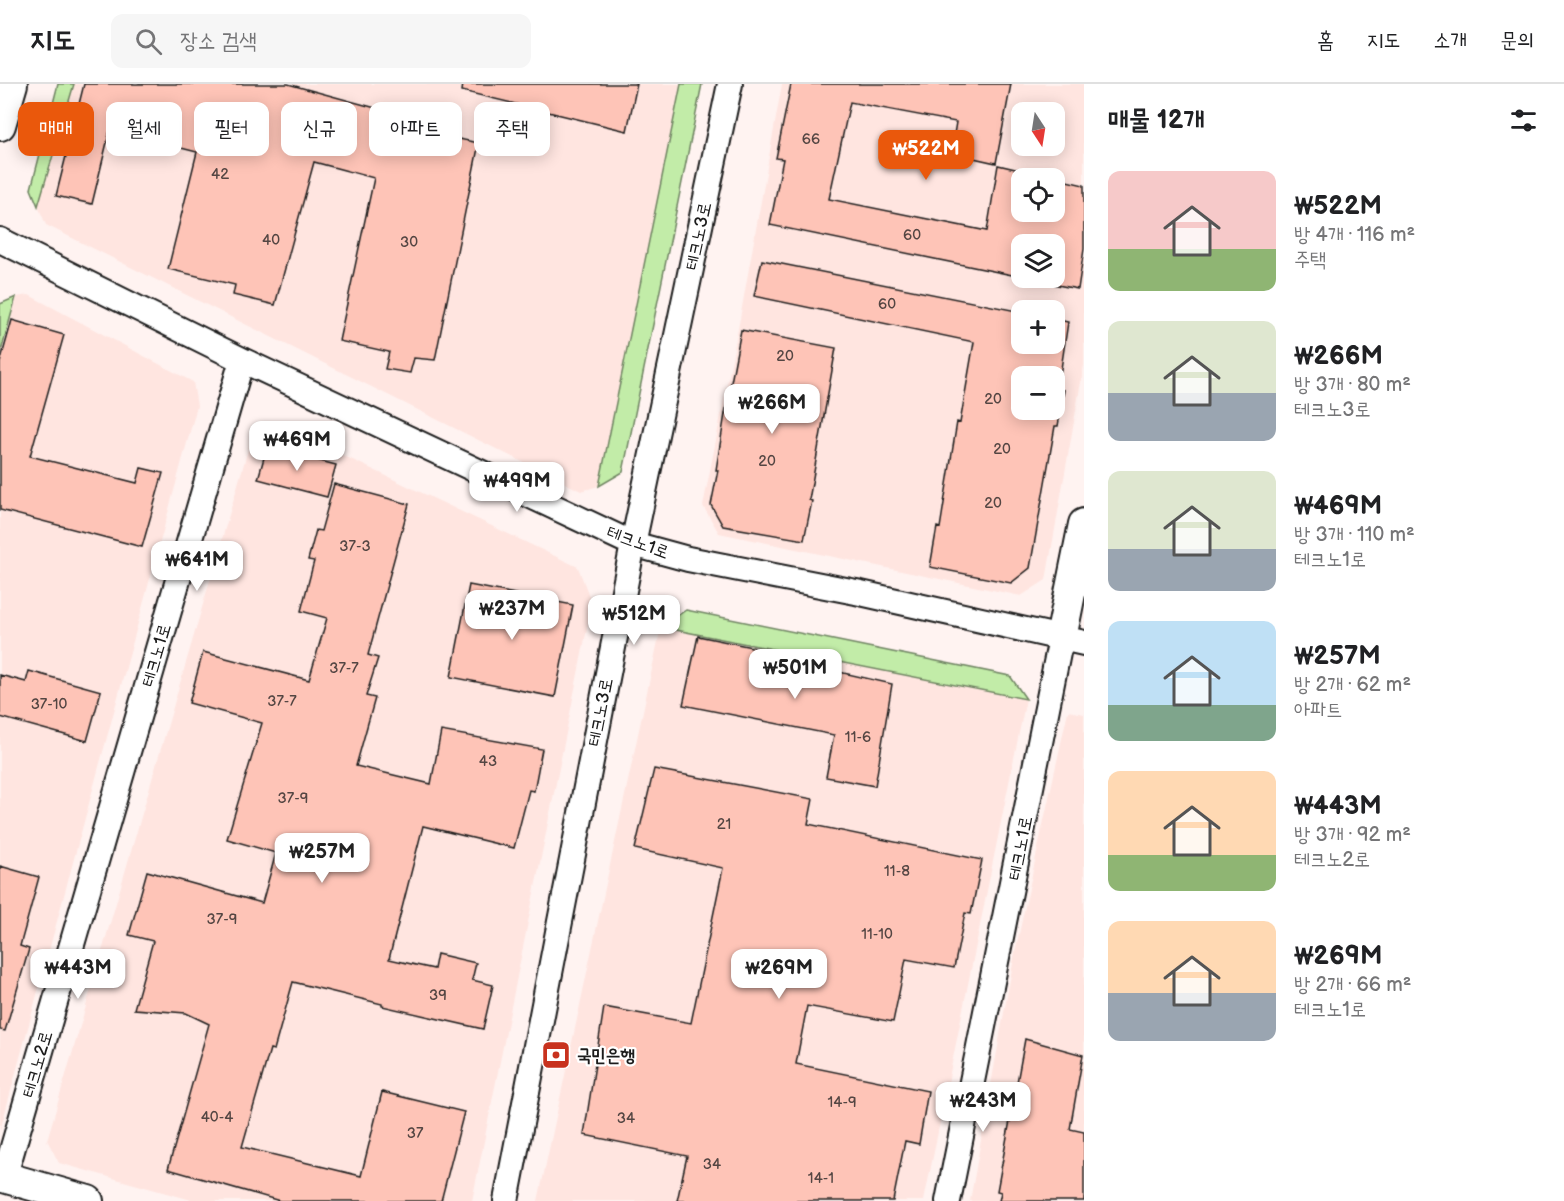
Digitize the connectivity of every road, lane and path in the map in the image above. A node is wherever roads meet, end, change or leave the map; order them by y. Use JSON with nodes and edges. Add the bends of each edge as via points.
{"nodes":[{"id":1,"x":12,"y":84,"type":"edge"},
{"id":2,"x":730,"y":84,"type":"edge"},
{"id":3,"x":0,"y":125,"type":"edge"},
{"id":4,"x":0,"y":240,"type":"edge"},
{"id":5,"x":243,"y":360,"type":"junction"},
{"id":6,"x":1084,"y":524,"type":"edge"},
{"id":7,"x":633,"y":544,"type":"junction"},
{"id":8,"x":1073,"y":641,"type":"edge"},
{"id":9,"x":111,"y":812,"type":"joint"},
{"id":10,"x":2,"y":1177,"type":"edge"},
{"id":11,"x":88,"y":1201,"type":"edge"},
{"id":12,"x":506,"y":1201,"type":"edge"},
{"id":13,"x":948,"y":1201,"type":"edge"}],
"edges":[{"from":1,"to":3,"type":"main road"},
{"from":2,"to":7,"type":"street","name":"테크노3로"},
{"from":4,"to":5,"type":"street","name":"테크노1로"},
{"from":5,"to":7,"type":"street","name":"테크노1로"},
{"from":5,"to":9,"type":"street","name":"테크노1로"},
{"from":6,"to":8,"type":"main road","name":"테크노1로"},
{"from":7,"to":8,"type":"street","name":"테크노1로"},
{"from":7,"to":12,"type":"street","name":"테크노3로"},
{"from":8,"to":13,"type":"street","name":"테크노1로","via":[[977,1057]]},
{"from":9,"to":10,"type":"street","name":"테크노2로"},
{"from":10,"to":11,"type":"main road","name":"테크노2로"}]}
